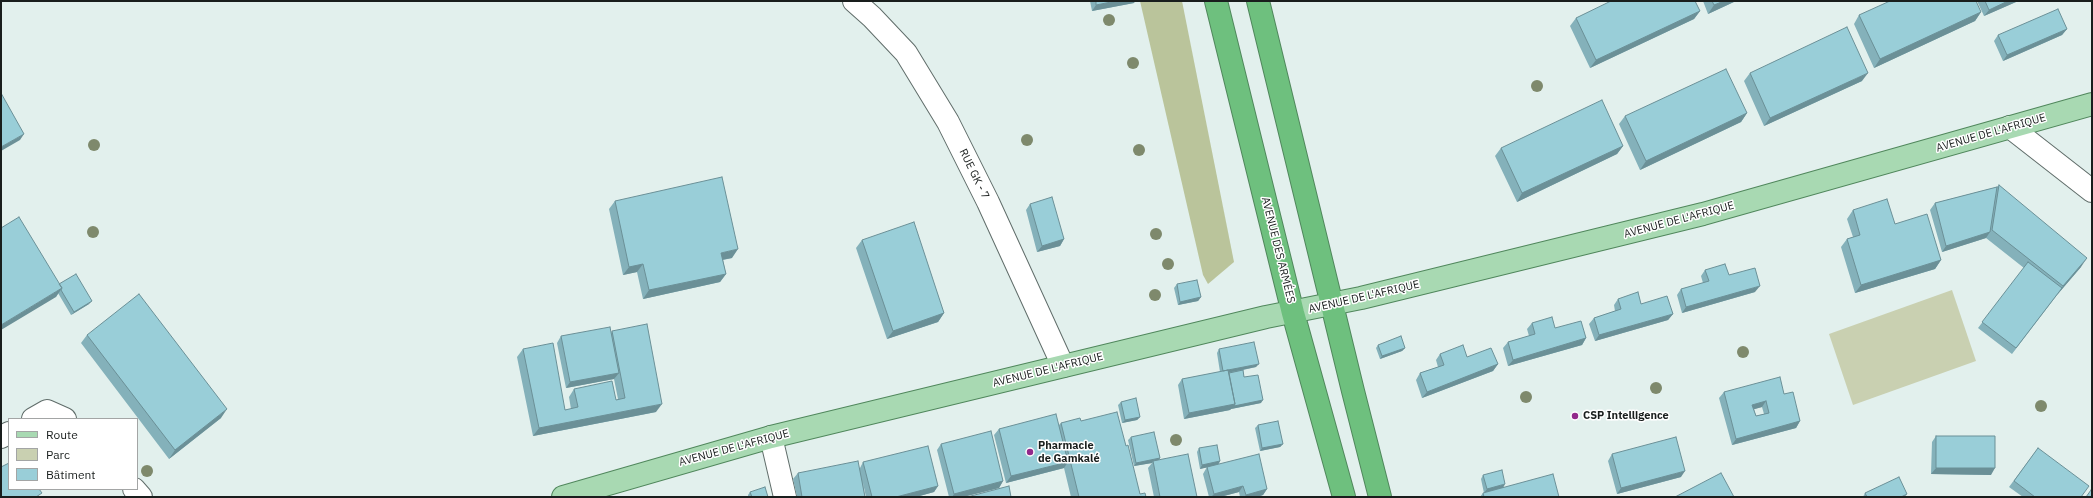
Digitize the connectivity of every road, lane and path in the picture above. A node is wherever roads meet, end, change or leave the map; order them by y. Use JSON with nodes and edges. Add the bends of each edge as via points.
{"nodes":[{"id":1,"x":854,"y":1,"type":"edge"},
{"id":2,"x":1216,"y":1,"type":"edge"},
{"id":3,"x":1258,"y":1,"type":"edge"},
{"id":4,"x":2092,"y":104,"type":"edge"},
{"id":5,"x":2010,"y":127,"type":"junction"},
{"id":6,"x":2092,"y":190,"type":"edge"},
{"id":7,"x":1332,"y":304,"type":"junction"},
{"id":8,"x":1293,"y":313,"type":"junction"},
{"id":9,"x":1063,"y":366,"type":"junction"},
{"id":10,"x":35,"y":418,"type":"edge"},
{"id":11,"x":63,"y":418,"type":"edge"},
{"id":12,"x":771,"y":437,"type":"junction"},
{"id":13,"x":564,"y":497,"type":"edge"},
{"id":14,"x":785,"y":497,"type":"edge"},
{"id":15,"x":1344,"y":497,"type":"edge"},
{"id":16,"x":1380,"y":497,"type":"edge"}],
"edges":[{"from":1,"to":9,"type":"street","name":"RUE GK - 7","via":[[872,16],[906,53],[948,122],[988,202]]},
{"from":2,"to":8,"type":"highway","name":"AVENUE DES ARMÉES"},
{"from":3,"to":7,"type":"highway"},
{"from":4,"to":5,"type":"main road","name":"AVENUE DE L'AFRIQUE"},
{"from":5,"to":6,"type":"street"},
{"from":5,"to":7,"type":"main road","name":"AVENUE DE L'AFRIQUE","via":[[1703,214]]},
{"from":7,"to":8,"type":"main road","name":"AVENUE DE L'AFRIQUE"},
{"from":7,"to":16,"type":"highway"},
{"from":8,"to":9,"type":"main road","name":"AVENUE DE L'AFRIQUE","via":[[1266,317]]},
{"from":8,"to":15,"type":"highway","name":"AVENUE DES ARMÉES"},
{"from":9,"to":12,"type":"main road","name":"AVENUE DE L'AFRIQUE"},
{"from":10,"to":11,"type":"street","via":[[47,411]]},
{"from":12,"to":13,"type":"main road","name":"AVENUE DE L'AFRIQUE"},
{"from":12,"to":14,"type":"street"}]}
